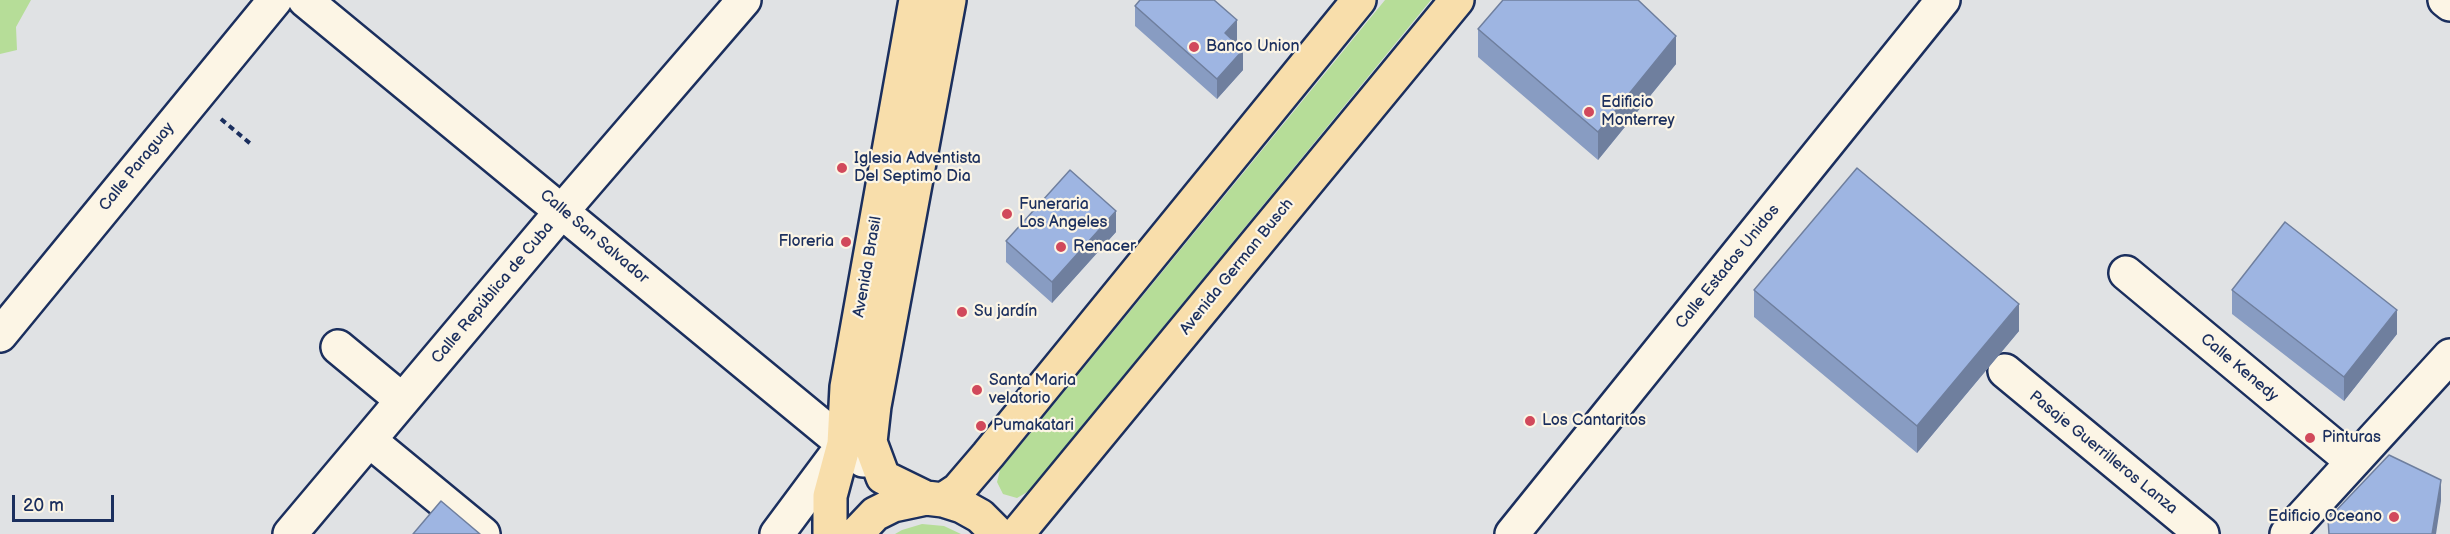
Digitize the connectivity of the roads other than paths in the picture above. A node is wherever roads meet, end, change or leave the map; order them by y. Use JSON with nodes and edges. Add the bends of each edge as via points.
{"nodes":[{"id":1,"x":275,"y":0,"type":"edge"},
{"id":2,"x":305,"y":0,"type":"edge"},
{"id":3,"x":744,"y":0,"type":"edge"},
{"id":4,"x":1359,"y":0,"type":"edge"},
{"id":5,"x":1457,"y":0,"type":"edge"},
{"id":6,"x":1943,"y":0,"type":"edge"},
{"id":7,"x":2445,"y":0,"type":"edge"},
{"id":8,"x":2450,"y":4,"type":"edge"},
{"id":9,"x":914,"y":13,"type":"edge"},
{"id":10,"x":946,"y":15,"type":"edge"},
{"id":11,"x":896,"y":199,"type":"junction"},
{"id":12,"x":562,"y":210,"type":"junction"},
{"id":13,"x":2126,"y":273,"type":"dead end"},
{"id":14,"x":0,"y":335,"type":"edge"},
{"id":15,"x":338,"y":347,"type":"dead end"},
{"id":16,"x":2450,"y":356,"type":"edge"},
{"id":17,"x":2005,"y":372,"type":"dead end"},
{"id":18,"x":402,"y":400,"type":"junction"},
{"id":19,"x":369,"y":440,"type":"junction"},
{"id":20,"x":844,"y":444,"type":"junction"},
{"id":21,"x":2353,"y":462,"type":"junction"},
{"id":22,"x":883,"y":477,"type":"junction"},
{"id":23,"x":934,"y":499,"type":"junction"},
{"id":24,"x":290,"y":534,"type":"edge"},
{"id":25,"x":483,"y":534,"type":"edge"},
{"id":26,"x":777,"y":534,"type":"edge"},
{"id":27,"x":830,"y":534,"type":"edge"},
{"id":28,"x":856,"y":534,"type":"edge"},
{"id":29,"x":998,"y":534,"type":"edge"},
{"id":30,"x":1017,"y":534,"type":"edge"},
{"id":31,"x":1512,"y":534,"type":"edge"},
{"id":32,"x":2202,"y":534,"type":"edge"},
{"id":33,"x":2286,"y":534,"type":"edge"}],
"edges":[{"from":1,"to":14,"type":"street","name":"Calle Paraguay"},
{"from":2,"to":12,"type":"street","name":"Calle San Salvador"},
{"from":3,"to":12,"type":"street","name":"Calle República de Cuba"},
{"from":4,"to":23,"type":"main road","via":[[988,455],[958,490]]},
{"from":5,"to":30,"type":"main road","name":"Avenida German Busch"},
{"from":6,"to":31,"type":"street","name":"Calle Estados Unidos"},
{"from":7,"to":8,"type":"street"},
{"from":9,"to":10,"type":"main road"},
{"from":9,"to":11,"type":"main road","name":"Avenida Brasil"},
{"from":10,"to":11,"type":"main road","name":"Avenida Brasil"},
{"from":11,"to":20,"type":"main road","name":"Avenida Brasil","via":[[847,387]]},
{"from":11,"to":22,"type":"main road","name":"Avenida Brasil","via":[[870,442]]},
{"from":12,"to":18,"type":"street","name":"Calle República de Cuba"},
{"from":12,"to":20,"type":"street","name":"Calle San Salvador"},
{"from":13,"to":21,"type":"street","name":"Calle Kenedy"},
{"from":15,"to":18,"type":"street"},
{"from":16,"to":21,"type":"street"},
{"from":17,"to":32,"type":"street","name":"Pasaje Guerrilleros Lanza"},
{"from":18,"to":19,"type":"street","name":"Calle República de Cuba"},
{"from":19,"to":24,"type":"street","name":"Calle República de Cuba"},
{"from":19,"to":25,"type":"street"},
{"from":20,"to":22,"type":"street","name":"Calle San Salvador"},
{"from":20,"to":26,"type":"street"},
{"from":20,"to":27,"type":"main road","name":"Avenida Brasil","via":[[830,496]]},
{"from":21,"to":33,"type":"street"},
{"from":22,"to":23,"type":"main road"},
{"from":23,"to":28,"type":"main road","via":[[893,505],[875,514]]},
{"from":23,"to":29,"type":"main road","via":[[962,506],[980,516]]}]}
